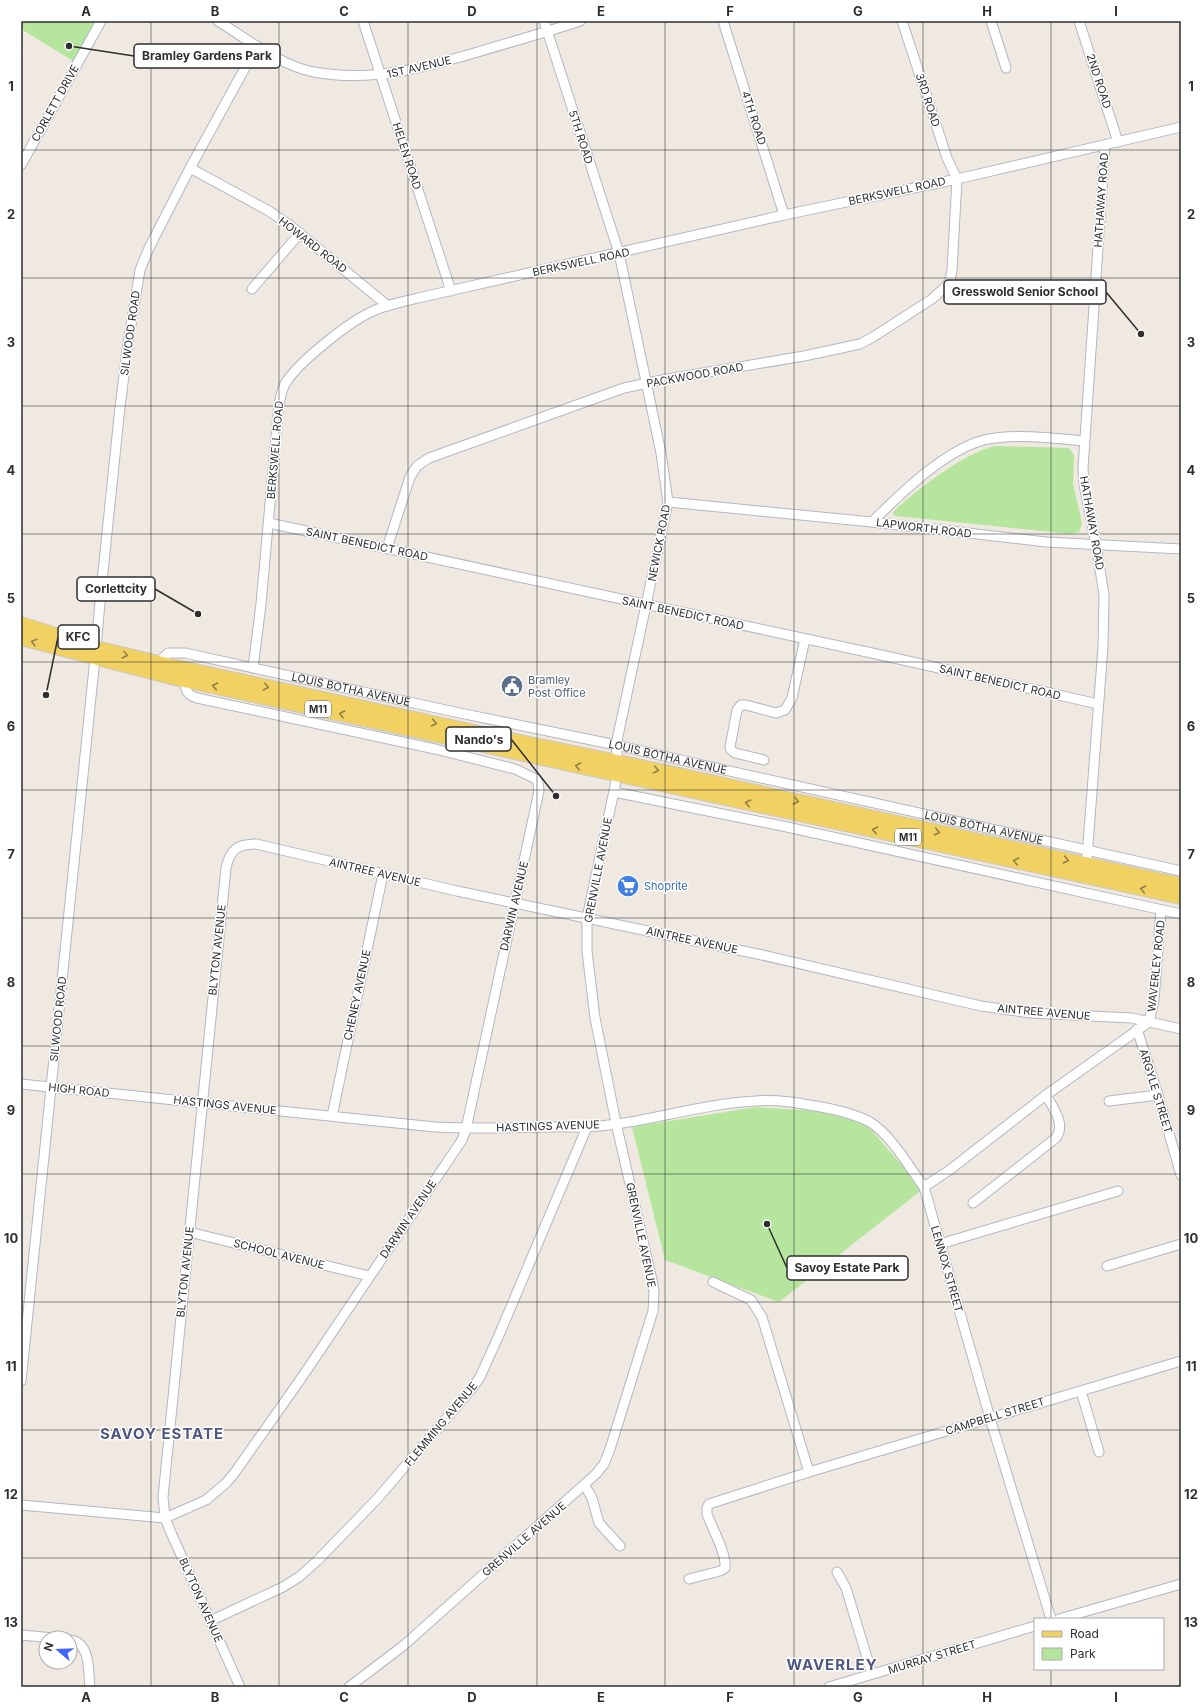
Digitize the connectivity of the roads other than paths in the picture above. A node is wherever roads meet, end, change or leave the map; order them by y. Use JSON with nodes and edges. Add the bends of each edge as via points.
{"nodes":[{"id":1,"x":101,"y":21,"type":"edge"},
{"id":2,"x":218,"y":21,"type":"edge"},
{"id":3,"x":363,"y":21,"type":"edge"},
{"id":4,"x":544,"y":21,"type":"edge"},
{"id":5,"x":580,"y":21,"type":"edge"},
{"id":6,"x":723,"y":21,"type":"edge"},
{"id":7,"x":902,"y":21,"type":"edge"},
{"id":8,"x":991,"y":21,"type":"edge"},
{"id":9,"x":1079,"y":21,"type":"edge"},
{"id":10,"x":547,"y":32,"type":"junction"},
{"id":11,"x":257,"y":46,"type":"junction"},
{"id":12,"x":1006,"y":68,"type":"dead end"},
{"id":13,"x":381,"y":75,"type":"junction"},
{"id":14,"x":1181,"y":127,"type":"edge"},
{"id":15,"x":1118,"y":142,"type":"junction"},
{"id":16,"x":1105,"y":146,"type":"junction"},
{"id":17,"x":21,"y":165,"type":"edge"},
{"id":18,"x":190,"y":168,"type":"junction"},
{"id":19,"x":957,"y":179,"type":"junction"},
{"id":20,"x":784,"y":215,"type":"junction"},
{"id":21,"x":300,"y":233,"type":"junction"},
{"id":22,"x":619,"y":253,"type":"junction"},
{"id":23,"x":252,"y":289,"type":"dead end"},
{"id":24,"x":451,"y":291,"type":"junction"},
{"id":25,"x":388,"y":306,"type":"junction"},
{"id":26,"x":647,"y":382,"type":"junction"},
{"id":27,"x":1084,"y":441,"type":"junction"},
{"id":28,"x":668,"y":502,"type":"junction"},
{"id":29,"x":872,"y":522,"type":"junction"},
{"id":30,"x":269,"y":523,"type":"junction"},
{"id":31,"x":1096,"y":544,"type":"junction"},
{"id":32,"x":387,"y":548,"type":"junction"},
{"id":33,"x":1181,"y":549,"type":"edge"},
{"id":34,"x":646,"y":605,"type":"junction"},
{"id":35,"x":21,"y":624,"type":"edge"},
{"id":36,"x":21,"y":638,"type":"edge"},
{"id":37,"x":805,"y":639,"type":"junction"},
{"id":38,"x":96,"y":653,"type":"junction"},
{"id":39,"x":158,"y":663,"type":"junction"},
{"id":40,"x":253,"y":668,"type":"junction"},
{"id":41,"x":185,"y":680,"type":"junction"},
{"id":42,"x":1098,"y":704,"type":"junction"},
{"id":43,"x":455,"y":712,"type":"junction"},
{"id":44,"x":452,"y":727,"type":"junction"},
{"id":45,"x":438,"y":734,"type":"junction"},
{"id":46,"x":616,"y":745,"type":"junction"},
{"id":47,"x":435,"y":749,"type":"junction"},
{"id":48,"x":519,"y":752,"type":"junction"},
{"id":49,"x":764,"y":760,"type":"dead end"},
{"id":50,"x":515,"y":769,"type":"junction"},
{"id":51,"x":617,"y":769,"type":"junction"},
{"id":52,"x":614,"y":792,"type":"junction"},
{"id":53,"x":238,"y":847,"type":"joint"},
{"id":54,"x":1086,"y":864,"type":"junction"},
{"id":55,"x":1181,"y":870,"type":"edge"},
{"id":56,"x":383,"y":874,"type":"junction"},
{"id":57,"x":1181,"y":886,"type":"edge"},
{"id":58,"x":1181,"y":897,"type":"edge"},
{"id":59,"x":515,"y":902,"type":"junction"},
{"id":60,"x":1162,"y":910,"type":"junction"},
{"id":61,"x":1181,"y":914,"type":"edge"},
{"id":62,"x":587,"y":918,"type":"junction"},
{"id":63,"x":1149,"y":1022,"type":"junction"},
{"id":64,"x":1137,"y":1029,"type":"junction"},
{"id":65,"x":1181,"y":1029,"type":"edge"},
{"id":66,"x":21,"y":1084,"type":"edge"},
{"id":67,"x":51,"y":1087,"type":"junction"},
{"id":68,"x":1046,"y":1095,"type":"junction"},
{"id":69,"x":1158,"y":1095,"type":"junction"},
{"id":70,"x":138,"y":1096,"type":"joint"},
{"id":71,"x":1109,"y":1101,"type":"dead end"},
{"id":72,"x":203,"y":1103,"type":"junction"},
{"id":73,"x":332,"y":1116,"type":"junction"},
{"id":74,"x":616,"y":1123,"type":"junction"},
{"id":75,"x":587,"y":1127,"type":"junction"},
{"id":76,"x":466,"y":1129,"type":"junction"},
{"id":77,"x":1181,"y":1175,"type":"edge"},
{"id":78,"x":924,"y":1188,"type":"junction"},
{"id":79,"x":1118,"y":1191,"type":"dead end"},
{"id":80,"x":973,"y":1203,"type":"dead end"},
{"id":81,"x":189,"y":1232,"type":"junction"},
{"id":82,"x":940,"y":1244,"type":"junction"},
{"id":83,"x":1181,"y":1244,"type":"edge"},
{"id":84,"x":1107,"y":1266,"type":"dead end"},
{"id":85,"x":369,"y":1276,"type":"junction"},
{"id":86,"x":713,"y":1282,"type":"dead end"},
{"id":87,"x":1181,"y":1361,"type":"edge"},
{"id":88,"x":21,"y":1381,"type":"edge"},
{"id":89,"x":1081,"y":1391,"type":"junction"},
{"id":90,"x":990,"y":1418,"type":"junction"},
{"id":91,"x":1099,"y":1452,"type":"dead end"},
{"id":92,"x":809,"y":1472,"type":"junction"},
{"id":93,"x":585,"y":1486,"type":"junction"},
{"id":94,"x":21,"y":1505,"type":"edge"},
{"id":95,"x":165,"y":1518,"type":"junction"},
{"id":96,"x":620,"y":1546,"type":"dead end"},
{"id":97,"x":837,"y":1572,"type":"dead end"},
{"id":98,"x":689,"y":1579,"type":"dead end"},
{"id":99,"x":1181,"y":1584,"type":"edge"},
{"id":100,"x":1051,"y":1618,"type":"edge"},
{"id":101,"x":1062,"y":1618,"type":"edge"},
{"id":102,"x":210,"y":1621,"type":"junction"},
{"id":103,"x":1034,"y":1626,"type":"edge"},
{"id":104,"x":21,"y":1635,"type":"edge"},
{"id":105,"x":38,"y":1637,"type":"edge"},
{"id":106,"x":78,"y":1642,"type":"edge"},
{"id":107,"x":872,"y":1674,"type":"junction"},
{"id":108,"x":90,"y":1687,"type":"edge"},
{"id":109,"x":240,"y":1687,"type":"edge"},
{"id":110,"x":349,"y":1687,"type":"edge"},
{"id":111,"x":829,"y":1687,"type":"edge"}],
"edges":[{"from":1,"to":17,"type":"street","name":"CORLETT DRIVE"},
{"from":2,"to":11,"type":"street","name":"1ST AVENUE"},
{"from":3,"to":13,"type":"street","name":"HELEN ROAD"},
{"from":4,"to":10,"type":"street","name":"5TH ROAD"},
{"from":5,"to":10,"type":"street","name":"1ST AVENUE"},
{"from":6,"to":20,"type":"street","name":"4TH ROAD"},
{"from":7,"to":19,"type":"street","name":"3RD ROAD","via":[[947,158]]},
{"from":8,"to":12,"type":"street"},
{"from":9,"to":15,"type":"street","name":"2ND ROAD"},
{"from":10,"to":13,"type":"street","name":"1ST AVENUE","via":[[422,68]]},
{"from":10,"to":22,"type":"street","name":"5TH ROAD"},
{"from":11,"to":13,"type":"street","name":"1ST AVENUE","via":[[282,60],[314,72]]},
{"from":11,"to":18,"type":"street","name":"SILWOOD ROAD"},
{"from":13,"to":24,"type":"street","name":"HELEN ROAD"},
{"from":14,"to":15,"type":"street","name":"BERKSWELL ROAD"},
{"from":15,"to":16,"type":"street","name":"BERKSWELL ROAD"},
{"from":16,"to":19,"type":"street","name":"BERKSWELL ROAD"},
{"from":16,"to":27,"type":"street","name":"HATHAWAY ROAD"},
{"from":18,"to":21,"type":"street","name":"HOWARD ROAD","via":[[269,212]]},
{"from":18,"to":38,"type":"street","name":"SILWOOD ROAD","via":[[143,260],[138,279],[120,407]]},
{"from":19,"to":20,"type":"street","name":"BERKSWELL ROAD"},
{"from":19,"to":26,"type":"street","name":"PACKWOOD ROAD","via":[[950,281],[915,310],[856,346]]},
{"from":20,"to":22,"type":"street","name":"BERKSWELL ROAD"},
{"from":21,"to":23,"type":"street"},
{"from":21,"to":25,"type":"street","name":"HOWARD ROAD"},
{"from":22,"to":24,"type":"street","name":"BERKSWELL ROAD"},
{"from":22,"to":26,"type":"street","name":"NEWICK ROAD"},
{"from":24,"to":25,"type":"street","name":"BERKSWELL ROAD"},
{"from":25,"to":30,"type":"street","name":"BERKSWELL ROAD","via":[[372,311],[345,327],[285,383],[278,414]]},
{"from":26,"to":28,"type":"street","name":"NEWICK ROAD"},
{"from":26,"to":32,"type":"street","name":"PACKWOOD ROAD","via":[[596,397],[442,452],[422,462],[410,477]]},
{"from":27,"to":29,"type":"street","via":[[994,438],[975,443],[921,477]]},
{"from":27,"to":31,"type":"street","name":"HATHAWAY ROAD","via":[[1084,485]]},
{"from":28,"to":29,"type":"street","name":"LAPWORTH ROAD"},
{"from":28,"to":34,"type":"street","name":"NEWICK ROAD"},
{"from":29,"to":31,"type":"street","name":"LAPWORTH ROAD","via":[[1046,542]]},
{"from":30,"to":32,"type":"street","name":"SAINT BENEDICT ROAD"},
{"from":30,"to":40,"type":"street","name":"BERKSWELL ROAD"},
{"from":31,"to":33,"type":"street","name":"LAPWORTH ROAD"},
{"from":31,"to":42,"type":"street","name":"HATHAWAY ROAD","via":[[1104,596]]},
{"from":32,"to":34,"type":"street","name":"SAINT BENEDICT ROAD"},
{"from":34,"to":37,"type":"street","name":"SAINT BENEDICT ROAD"},
{"from":34,"to":46,"type":"street","name":"NEWICK ROAD"},
{"from":35,"to":38,"type":"main road","name":"LOUIS BOTHA AVENUE","number":"M11"},
{"from":38,"to":36,"type":"main road","name":"LOUIS BOTHA AVENUE","number":"M11","one_way":true},
{"from":37,"to":42,"type":"street","name":"SAINT BENEDICT ROAD"},
{"from":37,"to":49,"type":"street","via":[[792,698],[785,710],[776,713],[746,705],[741,705],[737,710],[731,750]]},
{"from":38,"to":39,"type":"main road","name":"LOUIS BOTHA AVENUE","number":"M11","one_way":true},
{"from":38,"to":41,"type":"main road","name":"LOUIS BOTHA AVENUE","number":"M11"},
{"from":38,"to":67,"type":"street","name":"SILWOOD ROAD"},
{"from":39,"to":40,"type":"street","name":"LOUIS BOTHA AVENUE","via":[[168,653],[177,652]]},
{"from":39,"to":44,"type":"main road","name":"LOUIS BOTHA AVENUE","number":"M11","one_way":true},
{"from":40,"to":43,"type":"street","name":"LOUIS BOTHA AVENUE"},
{"from":45,"to":41,"type":"main road","name":"LOUIS BOTHA AVENUE","number":"M11","one_way":true},
{"from":41,"to":47,"type":"street","via":[[185,688],[193,696]]},
{"from":42,"to":54,"type":"street","name":"HATHAWAY ROAD"},
{"from":43,"to":44,"type":"street"},
{"from":43,"to":46,"type":"street","name":"LOUIS BOTHA AVENUE"},
{"from":44,"to":51,"type":"main road","name":"LOUIS BOTHA AVENUE","number":"M11"},
{"from":45,"to":47,"type":"street"},
{"from":45,"to":48,"type":"main road","name":"LOUIS BOTHA AVENUE","number":"M11"},
{"from":46,"to":51,"type":"street","name":"NEWICK ROAD"},
{"from":46,"to":54,"type":"street","name":"LOUIS BOTHA AVENUE"},
{"from":47,"to":50,"type":"street"},
{"from":48,"to":50,"type":"street"},
{"from":51,"to":48,"type":"main road","name":"LOUIS BOTHA AVENUE","number":"M11","one_way":true},
{"from":50,"to":59,"type":"street","name":"DARWIN AVENUE","via":[[532,776],[539,786]]},
{"from":51,"to":52,"type":"street","name":"GRENVILLE AVENUE"},
{"from":51,"to":54,"type":"main road","name":"LOUIS BOTHA AVENUE","number":"M11"},
{"from":52,"to":60,"type":"street","via":[[794,828]]},
{"from":52,"to":62,"type":"street","name":"GRENVILLE AVENUE"},
{"from":53,"to":56,"type":"street","name":"AINTREE AVENUE","via":[[256,844]]},
{"from":53,"to":72,"type":"street","name":"BLYTON AVENUE","via":[[232,851],[226,868]]},
{"from":54,"to":55,"type":"street","name":"LOUIS BOTHA AVENUE"},
{"from":54,"to":57,"type":"main road","name":"LOUIS BOTHA AVENUE","number":"M11"},
{"from":58,"to":54,"type":"main road","name":"LOUIS BOTHA AVENUE","number":"M11","one_way":true},
{"from":56,"to":59,"type":"street","name":"AINTREE AVENUE"},
{"from":56,"to":73,"type":"street","name":"CHENEY AVENUE"},
{"from":59,"to":62,"type":"street","name":"AINTREE AVENUE"},
{"from":59,"to":76,"type":"street","name":"DARWIN AVENUE"},
{"from":60,"to":61,"type":"street"},
{"from":60,"to":63,"type":"street","name":"WAVERLEY ROAD","via":[[1154,1000]]},
{"from":62,"to":63,"type":"street","name":"AINTREE AVENUE","via":[[762,955],[981,1006],[1031,1013],[1121,1017]]},
{"from":62,"to":74,"type":"street","name":"GRENVILLE AVENUE","via":[[591,993]]},
{"from":63,"to":64,"type":"street"},
{"from":63,"to":65,"type":"street","name":"AINTREE AVENUE"},
{"from":64,"to":68,"type":"street"},
{"from":64,"to":69,"type":"street","name":"ARGYLE STREET"},
{"from":66,"to":67,"type":"street","name":"HIGH ROAD"},
{"from":67,"to":70,"type":"street","name":"HIGH ROAD"},
{"from":67,"to":88,"type":"street","name":"SILWOOD ROAD"},
{"from":68,"to":78,"type":"street"},
{"from":68,"to":80,"type":"street","via":[[1060,1124],[1056,1138]]},
{"from":69,"to":71,"type":"street"},
{"from":69,"to":77,"type":"street","name":"ARGYLE STREET"},
{"from":70,"to":72,"type":"street","name":"HASTINGS AVENUE"},
{"from":72,"to":73,"type":"street","name":"HASTINGS AVENUE"},
{"from":72,"to":81,"type":"street","name":"BLYTON AVENUE"},
{"from":73,"to":76,"type":"street","name":"HASTINGS AVENUE"},
{"from":74,"to":75,"type":"street","name":"HASTINGS AVENUE"},
{"from":74,"to":78,"type":"street","name":"HASTINGS AVENUE","via":[[755,1100],[784,1101],[836,1110],[859,1117],[877,1128],[902,1155]]},
{"from":74,"to":93,"type":"street","name":"GRENVILLE AVENUE","via":[[652,1280],[653,1311],[608,1454],[604,1464]]},
{"from":75,"to":76,"type":"street","name":"HASTINGS AVENUE"},
{"from":75,"to":102,"type":"street","name":"FLEMMING AVENUE","via":[[482,1374],[474,1386],[377,1499],[317,1561],[283,1587]]},
{"from":76,"to":85,"type":"street","name":"DARWIN AVENUE","via":[[456,1148]]},
{"from":78,"to":82,"type":"street","name":"LENNOX STREET"},
{"from":79,"to":82,"type":"street"},
{"from":81,"to":85,"type":"street","name":"SCHOOL AVENUE"},
{"from":81,"to":95,"type":"street","name":"BLYTON AVENUE","via":[[163,1491]]},
{"from":82,"to":90,"type":"street","name":"LENNOX STREET"},
{"from":83,"to":84,"type":"street"},
{"from":85,"to":95,"type":"street","name":"DARWIN AVENUE","via":[[229,1480],[206,1500]]},
{"from":86,"to":92,"type":"street","via":[[751,1300],[762,1317]]},
{"from":87,"to":89,"type":"street","name":"CAMPBELL STREET"},
{"from":89,"to":90,"type":"street","name":"CAMPBELL STREET"},
{"from":89,"to":91,"type":"street"},
{"from":90,"to":92,"type":"street","name":"CAMPBELL STREET"},
{"from":90,"to":100,"type":"street","name":"LENNOX STREET"},
{"from":92,"to":98,"type":"street","name":"CAMPBELL STREET","via":[[709,1504],[707,1514],[722,1551],[725,1568]]},
{"from":93,"to":96,"type":"street","via":[[592,1498],[599,1523]]},
{"from":93,"to":110,"type":"street","name":"GRENVILLE AVENUE","via":[[403,1646]]},
{"from":94,"to":95,"type":"street","name":"DARWIN AVENUE"},
{"from":95,"to":102,"type":"street","name":"BLYTON AVENUE"},
{"from":97,"to":107,"type":"street","via":[[846,1588]]},
{"from":99,"to":101,"type":"street"},
{"from":102,"to":109,"type":"street","name":"BLYTON AVENUE"},
{"from":103,"to":107,"type":"street","name":"MURRAY STREET"},
{"from":104,"to":105,"type":"street"},
{"from":106,"to":108,"type":"street","via":[[84,1648]]},
{"from":107,"to":111,"type":"street","name":"MURRAY STREET"}]}
